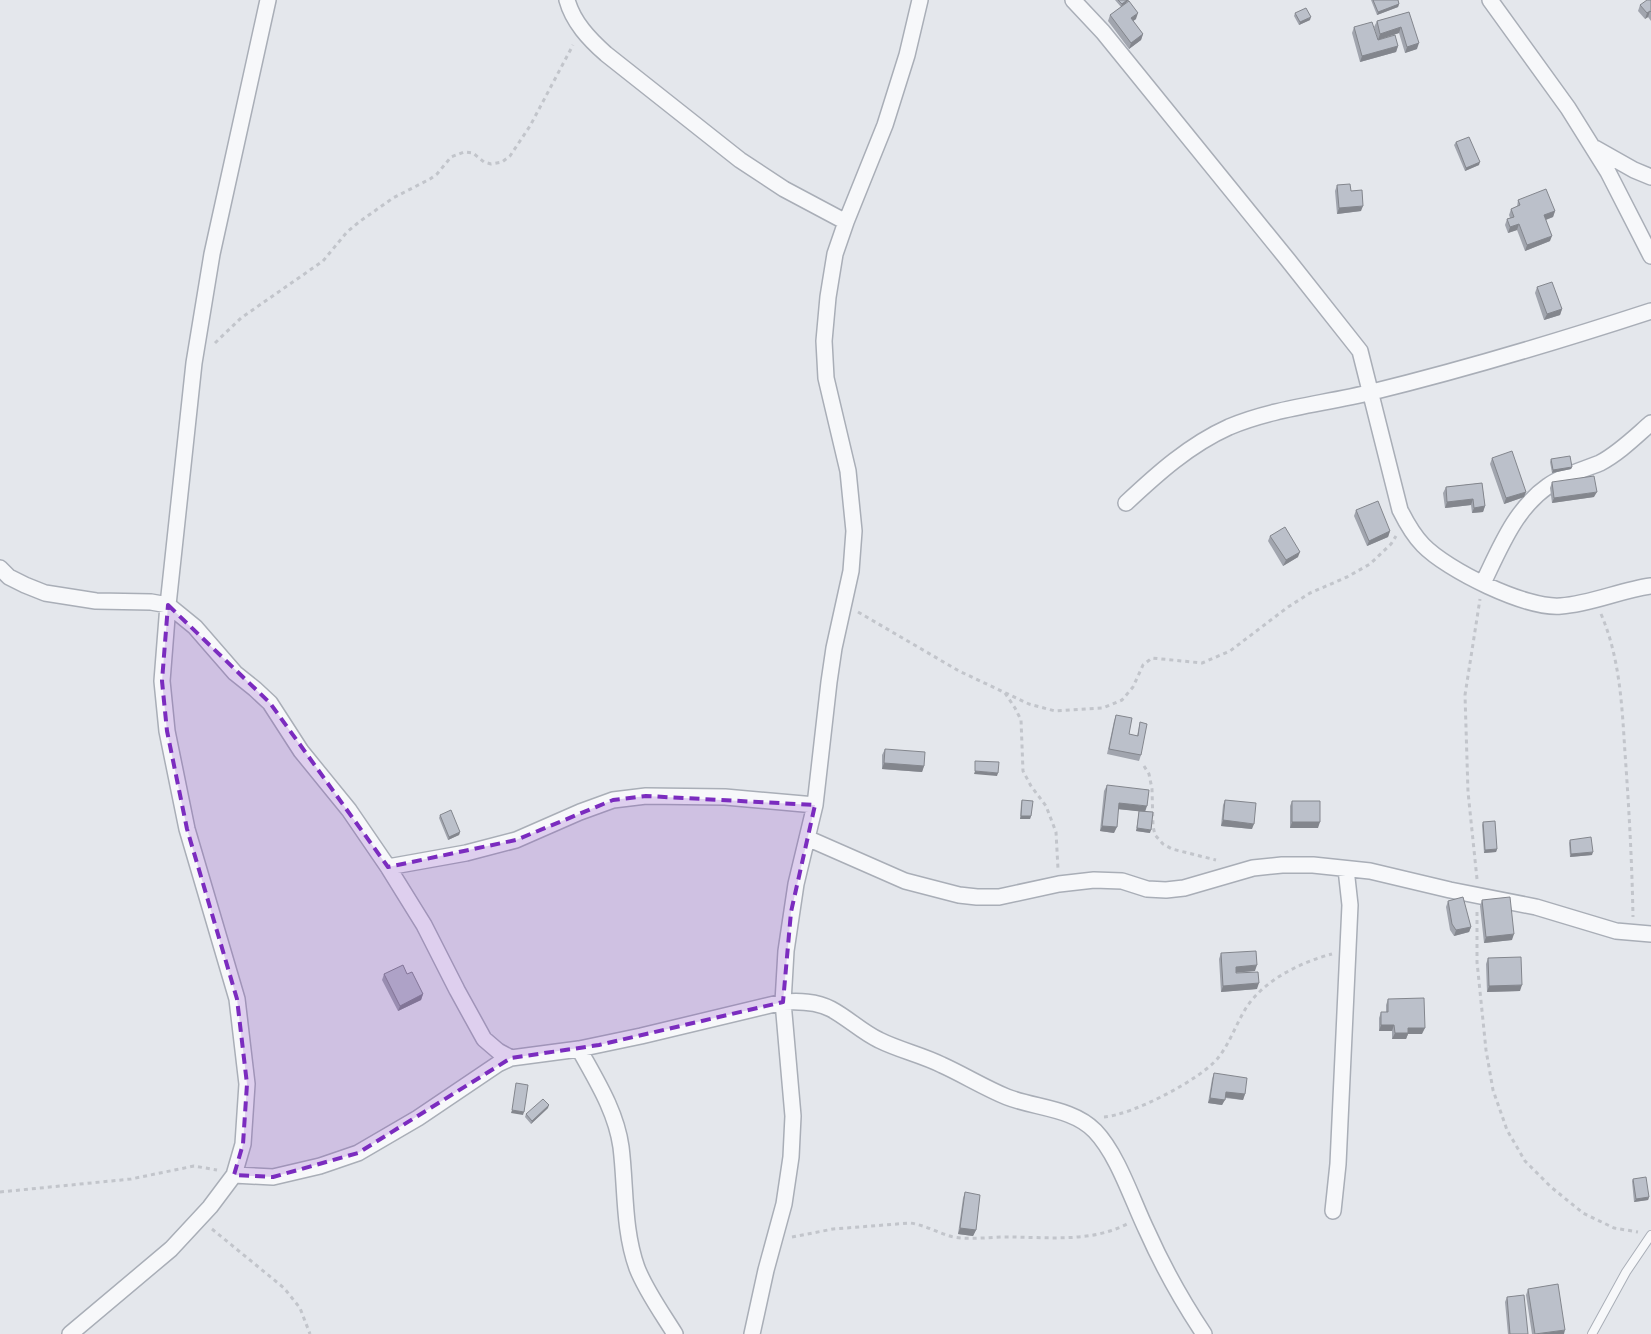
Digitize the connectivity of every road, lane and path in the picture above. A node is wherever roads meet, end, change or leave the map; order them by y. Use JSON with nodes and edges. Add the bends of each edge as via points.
{"nodes":[{"id":1,"x":268,"y":0,"type":"edge"},
{"id":2,"x":567,"y":0,"type":"edge"},
{"id":3,"x":920,"y":0,"type":"edge"},
{"id":4,"x":1074,"y":0,"type":"edge"},
{"id":5,"x":1490,"y":0,"type":"edge"},
{"id":6,"x":582,"y":29,"type":"junction"},
{"id":7,"x":1592,"y":147,"type":"junction"},
{"id":8,"x":1651,"y":177,"type":"edge"},
{"id":9,"x":846,"y":222,"type":"junction"},
{"id":10,"x":1651,"y":256,"type":"edge"},
{"id":11,"x":1651,"y":311,"type":"edge"},
{"id":12,"x":214,"y":344,"type":"dead end"},
{"id":13,"x":1371,"y":392,"type":"junction"},
{"id":14,"x":1651,"y":423,"type":"edge"},
{"id":15,"x":1126,"y":503,"type":"dead end"},
{"id":16,"x":1405,"y":521,"type":"junction"},
{"id":17,"x":0,"y":568,"type":"edge"},
{"id":18,"x":1482,"y":583,"type":"junction"},
{"id":19,"x":1651,"y":586,"type":"edge"},
{"id":20,"x":1594,"y":599,"type":"junction"},
{"id":21,"x":844,"y":604,"type":"junction"},
{"id":22,"x":168,"y":605,"type":"junction"},
{"id":23,"x":1005,"y":693,"type":"junction"},
{"id":24,"x":1144,"y":766,"type":"dead end"},
{"id":25,"x":815,"y":805,"type":"junction"},
{"id":26,"x":807,"y":838,"type":"junction"},
{"id":27,"x":1225,"y":862,"type":"dead end"},
{"id":28,"x":388,"y":867,"type":"junction"},
{"id":29,"x":1346,"y":869,"type":"junction"},
{"id":30,"x":1059,"y":884,"type":"junction"},
{"id":31,"x":1478,"y":894,"type":"junction"},
{"id":32,"x":1633,"y":933,"type":"junction"},
{"id":33,"x":1651,"y":934,"type":"edge"},
{"id":34,"x":1348,"y":950,"type":"junction"},
{"id":35,"x":783,"y":1002,"type":"junction"},
{"id":36,"x":579,"y":1049,"type":"junction"},
{"id":37,"x":511,"y":1058,"type":"junction"},
{"id":38,"x":1078,"y":1118,"type":"junction"},
{"id":39,"x":234,"y":1175,"type":"junction"},
{"id":40,"x":0,"y":1192,"type":"edge"},
{"id":41,"x":1334,"y":1211,"type":"dead end"},
{"id":42,"x":1140,"y":1217,"type":"junction"},
{"id":43,"x":200,"y":1219,"type":"junction"},
{"id":44,"x":1642,"y":1232,"type":"dead end"},
{"id":45,"x":1651,"y":1235,"type":"edge"},
{"id":46,"x":774,"y":1240,"type":"junction"},
{"id":47,"x":70,"y":1334,"type":"edge"},
{"id":48,"x":310,"y":1334,"type":"edge"},
{"id":49,"x":675,"y":1334,"type":"edge"},
{"id":50,"x":752,"y":1334,"type":"edge"},
{"id":51,"x":1204,"y":1334,"type":"edge"},
{"id":52,"x":1592,"y":1334,"type":"edge"}],
"edges":[{"from":1,"to":22,"type":"street","via":[[212,254],[194,363]]},
{"from":2,"to":6,"type":"street"},
{"from":3,"to":9,"type":"street","via":[[885,125]]},
{"from":4,"to":13,"type":"street","via":[[1360,351]]},
{"from":5,"to":7,"type":"street","via":[[1568,108]]},
{"from":6,"to":9,"type":"street","via":[[606,54],[740,160],[784,189]]},
{"from":6,"to":12,"type":"path","via":[[530,126],[510,156],[502,162],[490,164],[473,153],[464,152],[451,157],[430,179],[393,198],[359,222],[323,261],[241,318]]},
{"from":7,"to":8,"type":"street"},
{"from":7,"to":10,"type":"street"},
{"from":9,"to":21,"type":"street","via":[[835,254],[824,341],[826,378],[852,500],[853,541]]},
{"from":11,"to":13,"type":"street","via":[[1534,348]]},
{"from":13,"to":15,"type":"street","via":[[1258,416],[1228,428],[1166,466]]},
{"from":13,"to":16,"type":"street"},
{"from":14,"to":18,"type":"street","via":[[1613,455],[1549,484],[1534,496],[1505,538]]},
{"from":16,"to":18,"type":"street","via":[[1434,555]]},
{"from":16,"to":23,"type":"path","via":[[1391,544],[1370,564],[1310,593],[1230,651],[1202,663],[1152,658],[1143,665],[1133,687],[1122,700],[1103,708],[1055,711]]},
{"from":17,"to":22,"type":"street","via":[[9,577],[45,593],[96,601]]},
{"from":18,"to":20,"type":"street","via":[[1552,607]]},
{"from":18,"to":31,"type":"path","via":[[1465,695],[1468,792]]},
{"from":19,"to":20,"type":"street"},
{"from":20,"to":32,"type":"path","via":[[1609,632],[1622,705],[1632,839]]},
{"from":21,"to":23,"type":"path","via":[[959,671]]},
{"from":21,"to":25,"type":"street","via":[[829,682]]},
{"from":22,"to":28,"type":"street","via":[[195,627],[235,673],[270,703],[301,751],[349,810]]},
{"from":22,"to":39,"type":"street","via":[[162,681],[167,731],[187,829],[237,998],[247,1084],[243,1144]]},
{"from":23,"to":30,"type":"path","via":[[1020,720],[1023,771],[1046,806],[1056,832]]},
{"from":24,"to":27,"type":"path","via":[[1152,789],[1155,835],[1172,849]]},
{"from":25,"to":26,"type":"street"},
{"from":25,"to":28,"type":"street","via":[[716,797],[646,796],[613,800],[516,840]]},
{"from":26,"to":30,"type":"street","via":[[905,881],[959,895],[999,896]]},
{"from":26,"to":35,"type":"street","via":[[791,912]]},
{"from":28,"to":37,"type":"street","via":[[424,925],[484,1039]]},
{"from":29,"to":30,"type":"street","via":[[1314,865],[1254,868],[1166,890],[1147,889],[1122,881]]},
{"from":29,"to":31,"type":"street","via":[[1370,871]]},
{"from":29,"to":34,"type":"street","via":[[1350,905]]},
{"from":31,"to":32,"type":"street","via":[[1536,907],[1602,928]]},
{"from":31,"to":44,"type":"path","via":[[1480,1000],[1493,1090],[1507,1130],[1525,1161],[1583,1212],[1614,1228]]},
{"from":32,"to":33,"type":"street"},
{"from":34,"to":38,"type":"path","via":[[1297,966],[1259,993],[1247,1006],[1217,1059],[1195,1077],[1136,1109],[1108,1117]]},
{"from":34,"to":41,"type":"street"},
{"from":35,"to":36,"type":"street"},
{"from":35,"to":38,"type":"street","via":[[800,1001],[831,1009],[889,1045],[941,1064],[1008,1097]]},
{"from":35,"to":46,"type":"street","via":[[794,1116],[784,1204]]},
{"from":36,"to":37,"type":"street"},
{"from":36,"to":49,"type":"street","via":[[598,1082],[616,1125],[628,1229],[637,1269]]},
{"from":37,"to":39,"type":"street","via":[[358,1152],[320,1166],[273,1177]]},
{"from":38,"to":42,"type":"street","via":[[1095,1131],[1114,1157]]},
{"from":39,"to":40,"type":"path","via":[[194,1166],[132,1179]]},
{"from":39,"to":43,"type":"street"},
{"from":42,"to":46,"type":"path","via":[[1105,1233],[1085,1236],[968,1239],[910,1223],[833,1229]]},
{"from":42,"to":51,"type":"street","via":[[1173,1285]]},
{"from":43,"to":47,"type":"street","via":[[172,1250]]},
{"from":43,"to":48,"type":"path","via":[[284,1288],[300,1308]]},
{"from":45,"to":52,"type":"lane","via":[[1626,1272]]},
{"from":46,"to":50,"type":"street"}]}
